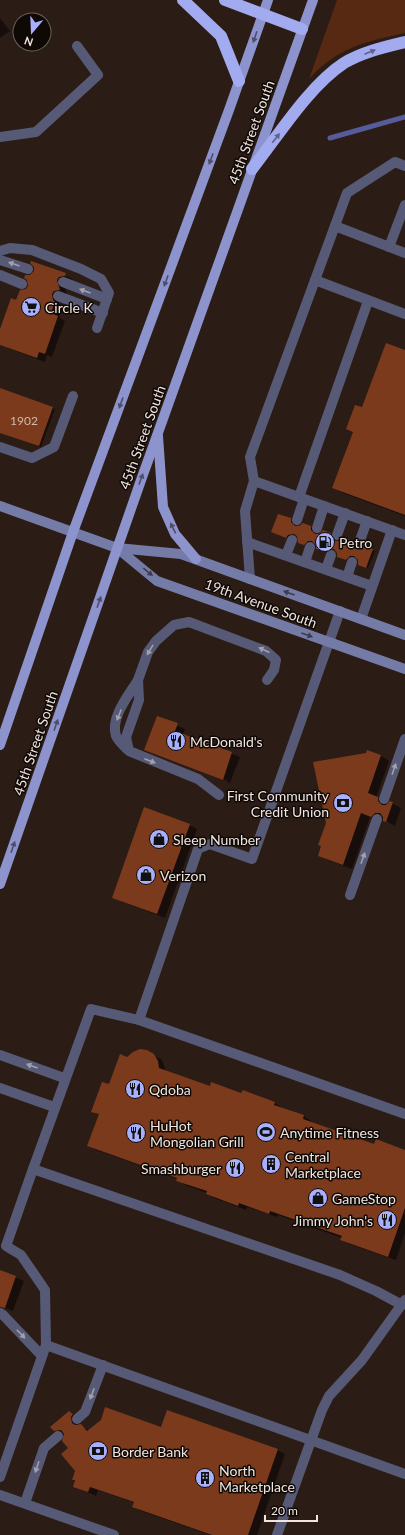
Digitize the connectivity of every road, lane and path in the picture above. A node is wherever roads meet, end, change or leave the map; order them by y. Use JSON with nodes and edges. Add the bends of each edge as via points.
{"nodes":[{"id":1,"x":183,"y":0,"type":"edge"},
{"id":2,"x":225,"y":0,"type":"edge"},
{"id":3,"x":268,"y":0,"type":"edge"},
{"id":4,"x":313,"y":0,"type":"edge"},
{"id":5,"x":262,"y":14,"type":"junction"},
{"id":6,"x":302,"y":29,"type":"junction"},
{"id":7,"x":405,"y":42,"type":"edge"},
{"id":8,"x":77,"y":46,"type":"dead end"},
{"id":9,"x":239,"y":81,"type":"junction"},
{"id":10,"x":0,"y":137,"type":"edge"},
{"id":11,"x":405,"y":166,"type":"edge"},
{"id":12,"x":252,"y":169,"type":"junction"},
{"id":13,"x":405,"y":205,"type":"edge"},
{"id":14,"x":335,"y":226,"type":"junction"},
{"id":15,"x":389,"y":247,"type":"junction"},
{"id":16,"x":0,"y":251,"type":"edge"},
{"id":17,"x":405,"y":253,"type":"edge"},
{"id":18,"x":0,"y":260,"type":"edge"},
{"id":19,"x":28,"y":269,"type":"dead end"},
{"id":20,"x":0,"y":275,"type":"edge"},
{"id":21,"x":315,"y":280,"type":"junction"},
{"id":22,"x":62,"y":282,"type":"dead end"},
{"id":23,"x":22,"y":284,"type":"dead end"},
{"id":24,"x":58,"y":296,"type":"dead end"},
{"id":25,"x":107,"y":299,"type":"junction"},
{"id":26,"x":368,"y":300,"type":"junction"},
{"id":27,"x":103,"y":313,"type":"junction"},
{"id":28,"x":405,"y":314,"type":"edge"},
{"id":29,"x":97,"y":328,"type":"dead end"},
{"id":30,"x":73,"y":396,"type":"dead end"},
{"id":31,"x":158,"y":432,"type":"junction"},
{"id":32,"x":0,"y":447,"type":"edge"},
{"id":33,"x":254,"y":480,"type":"junction"},
{"id":34,"x":301,"y":498,"type":"junction"},
{"id":35,"x":0,"y":506,"type":"edge"},
{"id":36,"x":324,"y":506,"type":"junction"},
{"id":37,"x":345,"y":513,"type":"junction"},
{"id":38,"x":297,"y":520,"type":"dead end"},
{"id":39,"x":367,"y":521,"type":"junction"},
{"id":40,"x":316,"y":528,"type":"dead end"},
{"id":41,"x":392,"y":530,"type":"junction"},
{"id":42,"x":73,"y":532,"type":"junction"},
{"id":43,"x":337,"y":535,"type":"dead end"},
{"id":44,"x":405,"y":535,"type":"edge"},
{"id":45,"x":292,"y":540,"type":"dead end"},
{"id":46,"x":247,"y":542,"type":"junction"},
{"id":47,"x":359,"y":543,"type":"dead end"},
{"id":48,"x":310,"y":547,"type":"dead end"},
{"id":49,"x":118,"y":548,"type":"junction"},
{"id":50,"x":286,"y":555,"type":"junction"},
{"id":51,"x":331,"y":555,"type":"dead end"},
{"id":52,"x":196,"y":559,"type":"junction"},
{"id":53,"x":305,"y":562,"type":"junction"},
{"id":54,"x":352,"y":562,"type":"dead end"},
{"id":55,"x":326,"y":569,"type":"junction"},
{"id":56,"x":347,"y":577,"type":"junction"},
{"id":57,"x":250,"y":579,"type":"junction"},
{"id":58,"x":372,"y":586,"type":"junction"},
{"id":59,"x":340,"y":611,"type":"junction"},
{"id":60,"x":360,"y":619,"type":"junction"},
{"id":61,"x":405,"y":635,"type":"edge"},
{"id":62,"x":329,"y":643,"type":"junction"},
{"id":63,"x":405,"y":669,"type":"edge"},
{"id":64,"x":138,"y":680,"type":"junction"},
{"id":65,"x":267,"y":680,"type":"dead end"},
{"id":66,"x":405,"y":739,"type":"edge"},
{"id":67,"x":0,"y":745,"type":"edge"},
{"id":68,"x":129,"y":751,"type":"junction"},
{"id":69,"x":219,"y":795,"type":"dead end"},
{"id":70,"x":384,"y":799,"type":"dead end"},
{"id":71,"x":377,"y":819,"type":"dead end"},
{"id":72,"x":0,"y":884,"type":"edge"},
{"id":73,"x":350,"y":895,"type":"dead end"},
{"id":74,"x":139,"y":1020,"type":"junction"},
{"id":75,"x":0,"y":1055,"type":"edge"},
{"id":76,"x":64,"y":1078,"type":"junction"},
{"id":77,"x":0,"y":1088,"type":"edge"},
{"id":78,"x":54,"y":1107,"type":"junction"},
{"id":79,"x":405,"y":1114,"type":"edge"},
{"id":80,"x":33,"y":1169,"type":"junction"},
{"id":81,"x":403,"y":1302,"type":"edge"},
{"id":82,"x":0,"y":1313,"type":"edge"},
{"id":83,"x":46,"y":1346,"type":"junction"},
{"id":84,"x":42,"y":1356,"type":"junction"},
{"id":85,"x":103,"y":1365,"type":"junction"},
{"id":86,"x":77,"y":1419,"type":"dead end"},
{"id":87,"x":58,"y":1436,"type":"dead end"},
{"id":88,"x":312,"y":1440,"type":"junction"},
{"id":89,"x":405,"y":1474,"type":"edge"},
{"id":90,"x":0,"y":1477,"type":"edge"},
{"id":91,"x":0,"y":1495,"type":"edge"},
{"id":92,"x":25,"y":1504,"type":"junction"},
{"id":93,"x":114,"y":1535,"type":"edge"},
{"id":94,"x":277,"y":1535,"type":"edge"}],
"edges":[{"from":1,"to":9,"type":"highway","via":[[221,36]]},
{"from":2,"to":5,"type":"highway"},
{"from":3,"to":5,"type":"main road","name":"45th Street South"},
{"from":4,"to":6,"type":"main road","name":"45th Street South"},
{"from":5,"to":6,"type":"highway"},
{"from":5,"to":9,"type":"main road","name":"45th Street South","one_way":true},
{"from":6,"to":12,"type":"main road","name":"45th Street South"},
{"from":12,"to":7,"type":"highway","one_way":true,"via":[[321,80],[345,63],[376,50]]},
{"from":8,"to":10,"type":"lane","via":[[98,75],[36,132]]},
{"from":9,"to":42,"type":"main road","name":"45th Street South","one_way":true},
{"from":11,"to":14,"type":"lane","via":[[395,162],[347,193]]},
{"from":12,"to":31,"type":"main road","name":"45th Street South"},
{"from":13,"to":15,"type":"lane"},
{"from":14,"to":15,"type":"lane"},
{"from":14,"to":21,"type":"lane"},
{"from":15,"to":17,"type":"lane"},
{"from":16,"to":25,"type":"lane","via":[[10,248],[32,250],[81,268],[101,279],[109,293]]},
{"from":19,"to":18,"type":"lane","one_way":true},
{"from":20,"to":23,"type":"lane"},
{"from":21,"to":26,"type":"lane"},
{"from":21,"to":33,"type":"lane","via":[[250,457]]},
{"from":25,"to":22,"type":"lane","one_way":true},
{"from":24,"to":27,"type":"lane"},
{"from":25,"to":27,"type":"lane"},
{"from":26,"to":28,"type":"lane"},
{"from":26,"to":34,"type":"lane"},
{"from":27,"to":29,"type":"lane"},
{"from":30,"to":32,"type":"lane","via":[[54,447],[32,458]]},
{"from":49,"to":31,"type":"main road","name":"45th Street South","one_way":true},
{"from":52,"to":31,"type":"main road","one_way":true,"via":[[175,534],[163,507]]},
{"from":33,"to":34,"type":"lane"},
{"from":33,"to":46,"type":"lane","via":[[245,511]]},
{"from":34,"to":36,"type":"lane"},
{"from":34,"to":38,"type":"lane"},
{"from":35,"to":42,"type":"street","name":"19th Avenue South"},
{"from":36,"to":37,"type":"lane"},
{"from":36,"to":40,"type":"lane"},
{"from":37,"to":39,"type":"lane"},
{"from":37,"to":43,"type":"lane"},
{"from":39,"to":41,"type":"lane"},
{"from":39,"to":47,"type":"lane"},
{"from":41,"to":44,"type":"lane"},
{"from":41,"to":58,"type":"lane"},
{"from":42,"to":49,"type":"street","name":"19th Avenue South"},
{"from":42,"to":67,"type":"main road","name":"45th Street South"},
{"from":45,"to":50,"type":"lane"},
{"from":46,"to":50,"type":"lane"},
{"from":46,"to":57,"type":"lane"},
{"from":48,"to":53,"type":"lane"},
{"from":49,"to":52,"type":"street","name":"19th Avenue South","via":[[181,554]]},
{"from":49,"to":62,"type":"street","name":"19th Avenue South","one_way":true,"via":[[157,580]]},
{"from":72,"to":49,"type":"main road","name":"45th Street South","one_way":true},
{"from":50,"to":53,"type":"lane"},
{"from":51,"to":55,"type":"lane"},
{"from":52,"to":57,"type":"street","name":"19th Avenue South"},
{"from":53,"to":55,"type":"lane"},
{"from":54,"to":56,"type":"lane"},
{"from":55,"to":56,"type":"lane"},
{"from":56,"to":58,"type":"lane"},
{"from":59,"to":57,"type":"street","name":"19th Avenue South","one_way":true},
{"from":58,"to":60,"type":"lane"},
{"from":59,"to":60,"type":"street","name":"19th Avenue South"},
{"from":59,"to":62,"type":"lane"},
{"from":60,"to":61,"type":"street","name":"19th Avenue South"},
{"from":62,"to":63,"type":"street","name":"19th Avenue South"},
{"from":62,"to":74,"type":"lane","via":[[252,859],[210,844],[198,849]]},
{"from":65,"to":64,"type":"lane","one_way":true,"via":[[274,670],[276,660],[272,654],[189,622],[174,625],[156,641],[148,652]]},
{"from":64,"to":68,"type":"lane","via":[[139,700],[126,737]]},
{"from":64,"to":68,"type":"lane","one_way":true,"via":[[119,714],[115,727],[116,737]]},
{"from":70,"to":66,"type":"lane","one_way":true},
{"from":68,"to":69,"type":"lane","one_way":true,"via":[[198,779]]},
{"from":73,"to":71,"type":"lane","one_way":true},
{"from":74,"to":76,"type":"lane","via":[[91,1009]]},
{"from":74,"to":79,"type":"lane"},
{"from":76,"to":75,"type":"lane","one_way":true},
{"from":76,"to":78,"type":"lane"},
{"from":77,"to":78,"type":"lane"},
{"from":78,"to":80,"type":"lane"},
{"from":80,"to":81,"type":"lane","via":[[340,1275]]},
{"from":80,"to":83,"type":"lane","via":[[6,1246],[21,1255],[45,1290]]},
{"from":81,"to":88,"type":"lane","via":[[362,1360],[330,1396],[322,1410]]},
{"from":82,"to":84,"type":"lane","one_way":true},
{"from":83,"to":84,"type":"lane"},
{"from":83,"to":85,"type":"lane"},
{"from":84,"to":90,"type":"lane"},
{"from":85,"to":86,"type":"lane","one_way":true,"via":[[85,1412]]},
{"from":85,"to":88,"type":"lane"},
{"from":87,"to":92,"type":"lane","one_way":true,"via":[[44,1448]]},
{"from":88,"to":89,"type":"lane"},
{"from":88,"to":94,"type":"lane"},
{"from":91,"to":92,"type":"lane"},
{"from":92,"to":93,"type":"lane"}]}
